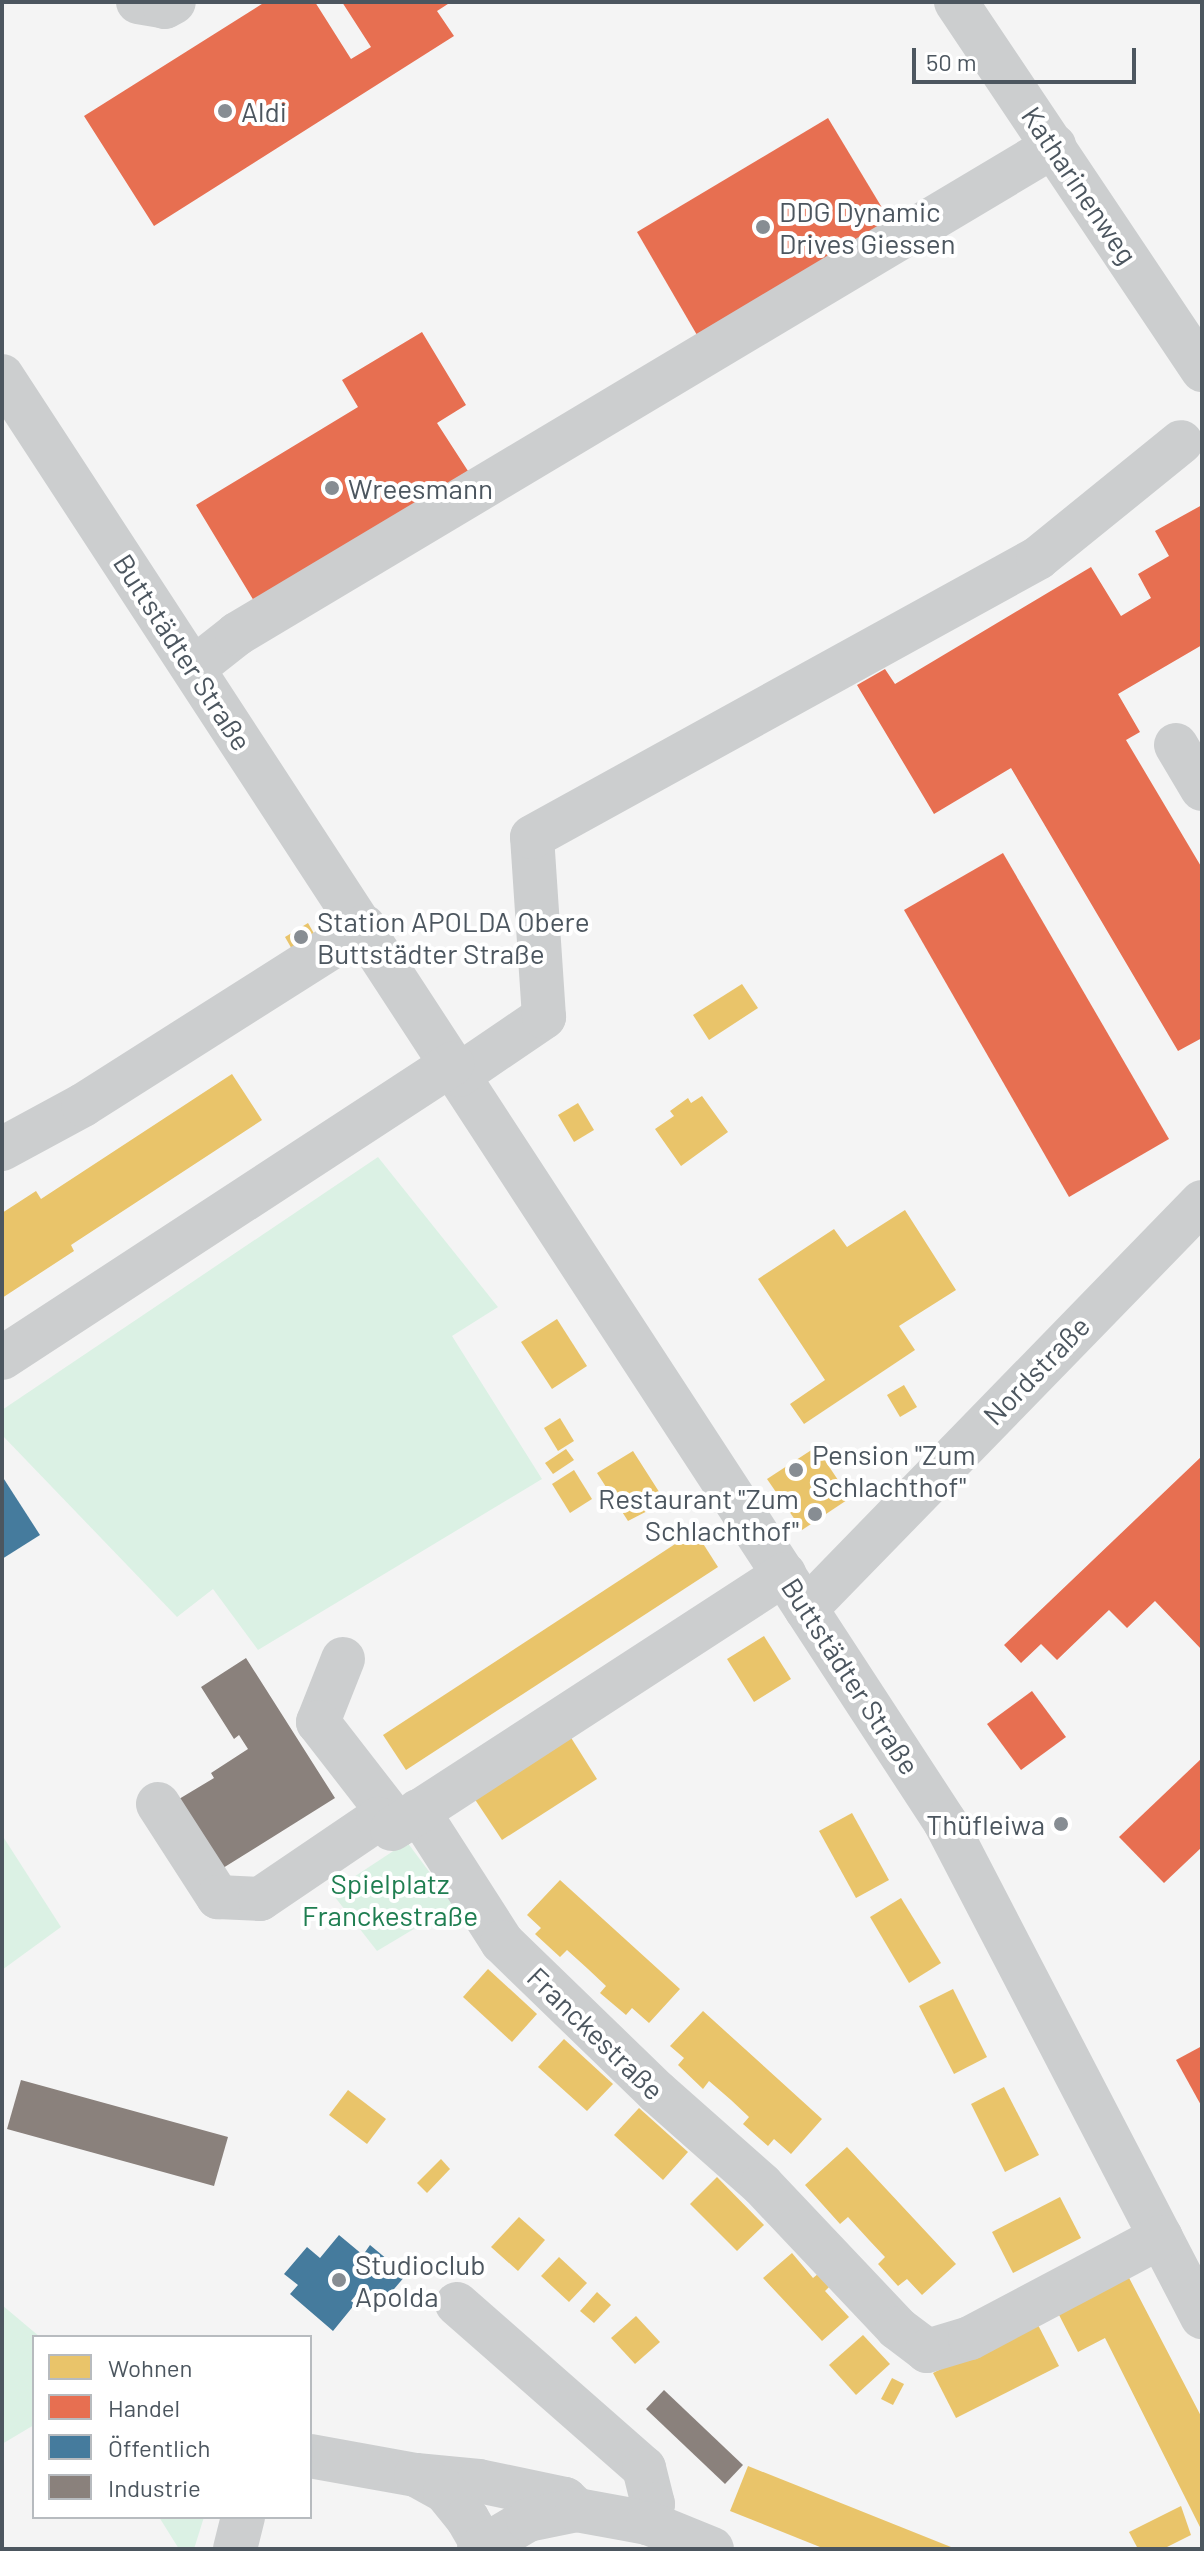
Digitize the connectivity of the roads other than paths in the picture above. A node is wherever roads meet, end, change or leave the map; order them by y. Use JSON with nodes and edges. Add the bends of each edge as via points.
{"nodes":[{"id":1,"x":138,"y":2,"type":"edge"},
{"id":2,"x":174,"y":2,"type":"edge"},
{"id":3,"x":956,"y":2,"type":"edge"},
{"id":4,"x":1054,"y":146,"type":"junction"},
{"id":5,"x":1202,"y":370,"type":"edge"},
{"id":6,"x":2,"y":376,"type":"edge"},
{"id":7,"x":1181,"y":442,"type":"dead end"},
{"id":8,"x":194,"y":668,"type":"junction"},
{"id":9,"x":1176,"y":745,"type":"dead end"},
{"id":10,"x":1202,"y":789,"type":"edge"},
{"id":11,"x":364,"y":927,"type":"junction"},
{"id":12,"x":455,"y":1070,"type":"junction"},
{"id":13,"x":2,"y":1149,"type":"edge"},
{"id":14,"x":1202,"y":1202,"type":"edge"},
{"id":15,"x":2,"y":1358,"type":"edge"},
{"id":16,"x":795,"y":1591,"type":"junction"},
{"id":17,"x":343,"y":1659,"type":"dead end"},
{"id":18,"x":158,"y":1804,"type":"dead end"},
{"id":19,"x":403,"y":1822,"type":"junction"},
{"id":20,"x":1161,"y":2237,"type":"junction"},
{"id":21,"x":457,"y":2304,"type":"dead end"},
{"id":22,"x":1202,"y":2317,"type":"edge"},
{"id":23,"x":312,"y":2456,"type":"edge"},
{"id":24,"x":416,"y":2475,"type":"junction"},
{"id":25,"x":577,"y":2510,"type":"junction"},
{"id":26,"x":242,"y":2519,"type":"edge"},
{"id":27,"x":648,"y":2523,"type":"junction"},
{"id":28,"x":481,"y":2548,"type":"edge"},
{"id":29,"x":235,"y":2549,"type":"edge"},
{"id":30,"x":712,"y":2549,"type":"edge"}],
"edges":[{"from":1,"to":2,"type":"street","via":[[165,7]]},
{"from":3,"to":4,"type":"street","name":"Katharinenweg"},
{"from":4,"to":5,"type":"street","name":"Katharinenweg"},
{"from":4,"to":8,"type":"street","via":[[237,634]]},
{"from":6,"to":8,"type":"street","name":"Buttstädter Straße"},
{"from":7,"to":12,"type":"street","via":[[1038,558],[532,837],[544,1017]]},
{"from":8,"to":11,"type":"street","name":"Buttstädter Straße"},
{"from":9,"to":10,"type":"street"},
{"from":11,"to":12,"type":"street","name":"Buttstädter Straße"},
{"from":11,"to":13,"type":"street","via":[[83,1105]]},
{"from":12,"to":15,"type":"street"},
{"from":12,"to":16,"type":"street","name":"Buttstädter Straße"},
{"from":14,"to":16,"type":"street","name":"Nordstraße"},
{"from":16,"to":19,"type":"street"},
{"from":16,"to":20,"type":"street","name":"Buttstädter Straße","via":[[963,1851]]},
{"from":17,"to":19,"type":"street","via":[[318,1722]]},
{"from":18,"to":19,"type":"street","via":[[218,1897],[260,1899],[378,1819]]},
{"from":19,"to":20,"type":"street","name":"Franckestraße","via":[[502,1942],[762,2185],[897,2328],[927,2351],[970,2338]]},
{"from":20,"to":22,"type":"street","name":"Buttstädter Straße"},
{"from":21,"to":27,"type":"street","via":[[644,2468],[653,2504]]},
{"from":23,"to":24,"type":"street"},
{"from":24,"to":25,"type":"street","via":[[479,2481],[565,2499]]},
{"from":24,"to":28,"type":"street","via":[[445,2491],[467,2518]]},
{"from":25,"to":27,"type":"street"},
{"from":25,"to":28,"type":"street","via":[[528,2520]]},
{"from":26,"to":29,"type":"street"},
{"from":27,"to":30,"type":"street"}]}
